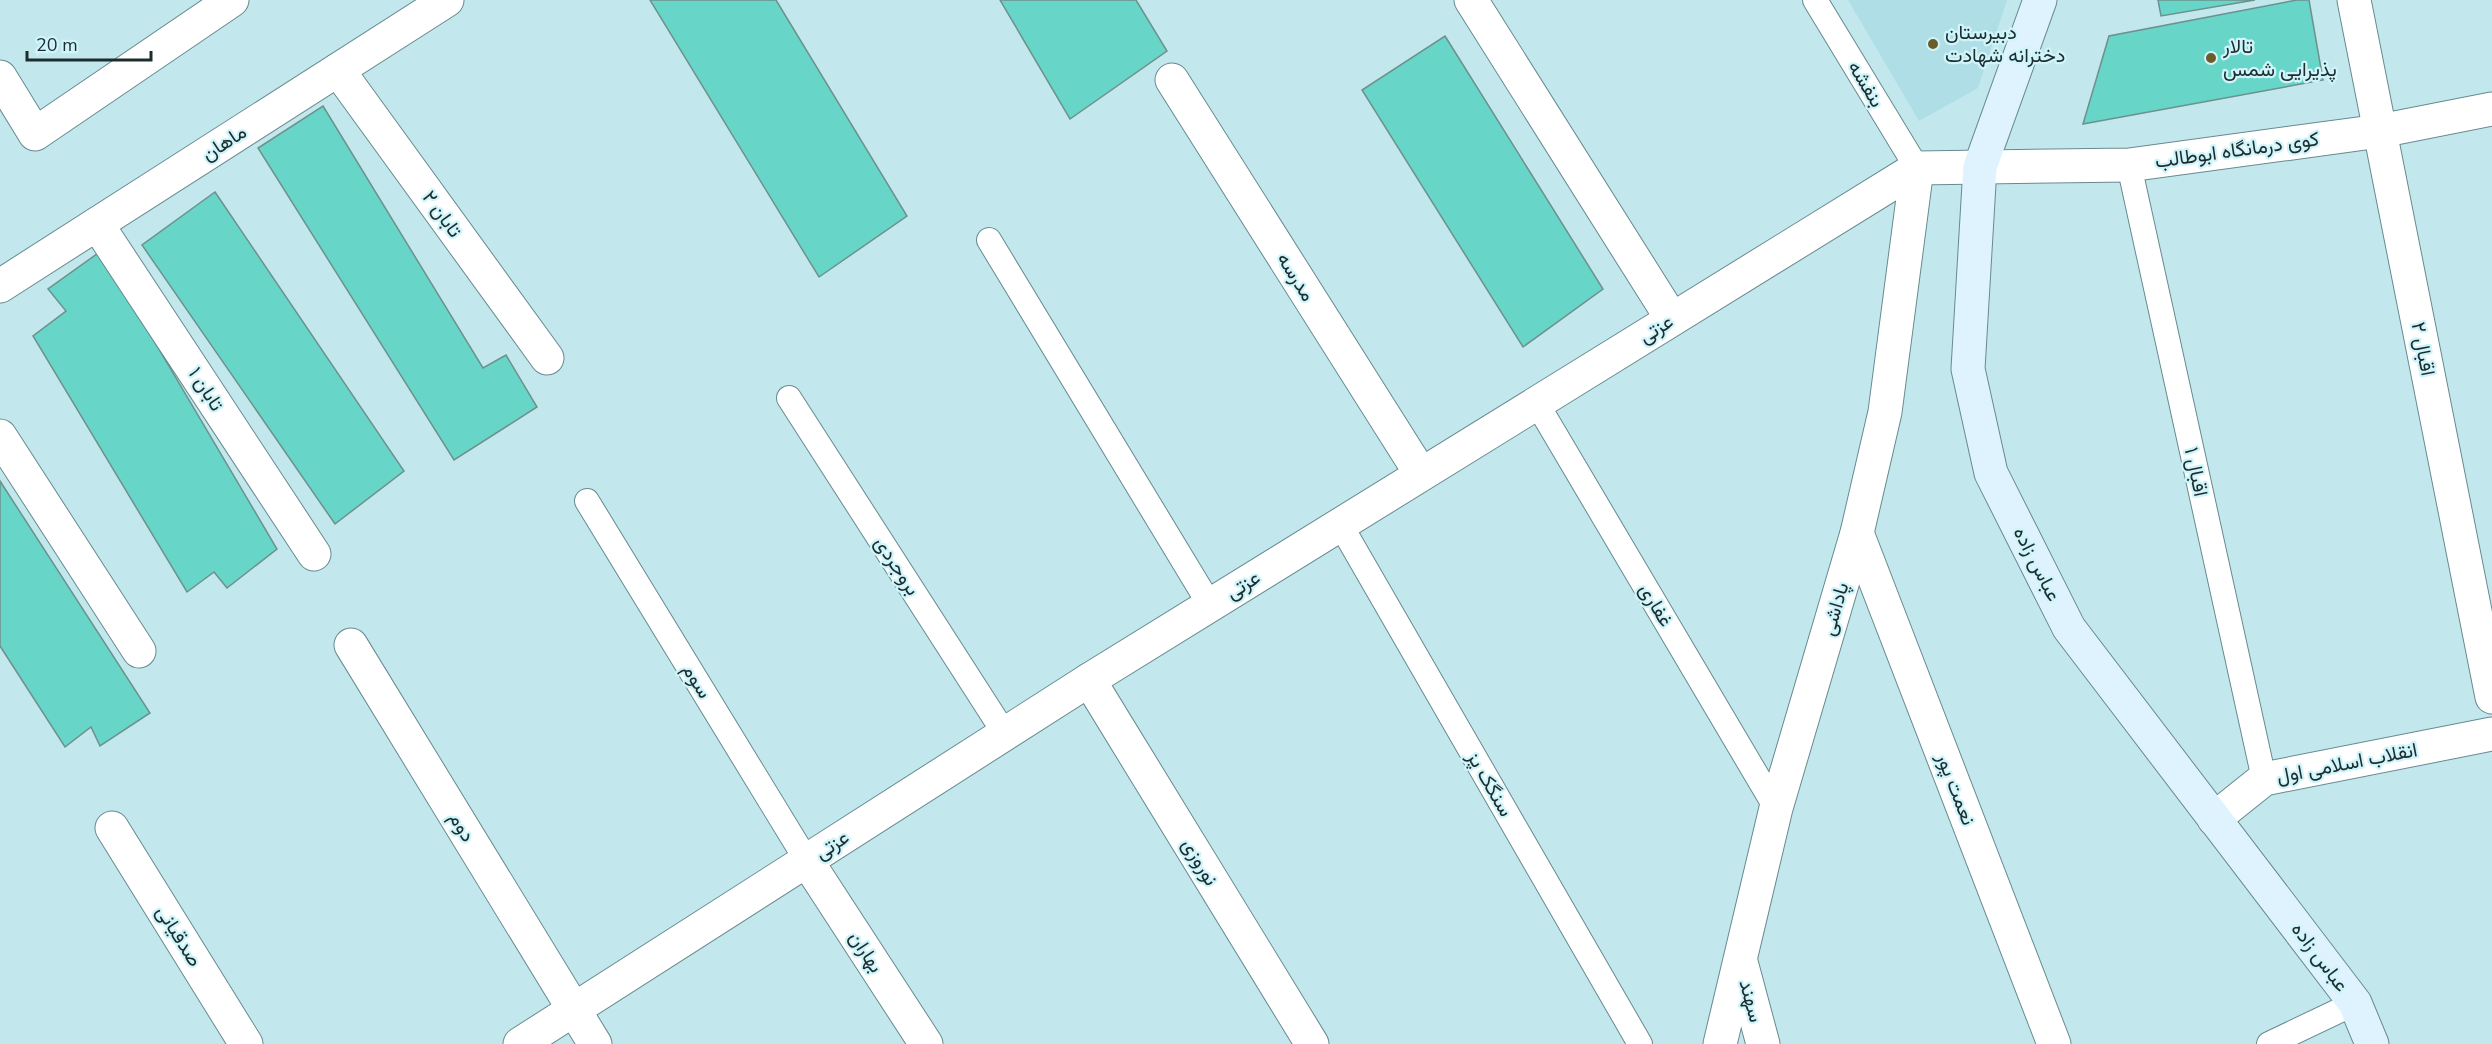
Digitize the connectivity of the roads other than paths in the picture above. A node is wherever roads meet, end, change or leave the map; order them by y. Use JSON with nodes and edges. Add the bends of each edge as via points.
{"nodes":[{"id":1,"x":232,"y":0,"type":"edge"},
{"id":2,"x":447,"y":0,"type":"edge"},
{"id":3,"x":1471,"y":0,"type":"edge"},
{"id":4,"x":1815,"y":0,"type":"edge"},
{"id":5,"x":2040,"y":0,"type":"edge"},
{"id":6,"x":2354,"y":0,"type":"edge"},
{"id":7,"x":338,"y":70,"type":"junction"},
{"id":8,"x":0,"y":77,"type":"edge"},
{"id":9,"x":1172,"y":80,"type":"dead end"},
{"id":10,"x":2492,"y":109,"type":"edge"},
{"id":11,"x":2380,"y":131,"type":"junction"},
{"id":12,"x":2129,"y":165,"type":"junction"},
{"id":13,"x":1980,"y":167,"type":"junction"},
{"id":14,"x":1917,"y":168,"type":"junction"},
{"id":15,"x":97,"y":224,"type":"junction"},
{"id":16,"x":989,"y":240,"type":"dead end"},
{"id":17,"x":0,"y":286,"type":"edge"},
{"id":18,"x":1672,"y":319,"type":"junction"},
{"id":19,"x":547,"y":358,"type":"dead end"},
{"id":20,"x":789,"y":398,"type":"dead end"},
{"id":21,"x":1536,"y":402,"type":"junction"},
{"id":22,"x":0,"y":436,"type":"edge"},
{"id":23,"x":1421,"y":474,"type":"junction"},
{"id":24,"x":586,"y":501,"type":"dead end"},
{"id":25,"x":1340,"y":524,"type":"junction"},
{"id":26,"x":1857,"y":533,"type":"junction"},
{"id":27,"x":314,"y":554,"type":"dead end"},
{"id":28,"x":1210,"y":605,"type":"junction"},
{"id":29,"x":351,"y":645,"type":"dead end"},
{"id":30,"x":140,"y":651,"type":"dead end"},
{"id":31,"x":1089,"y":680,"type":"junction"},
{"id":32,"x":2492,"y":698,"type":"edge"},
{"id":33,"x":1005,"y":734,"type":"junction"},
{"id":34,"x":2492,"y":734,"type":"edge"},
{"id":35,"x":2264,"y":779,"type":"junction"},
{"id":36,"x":1776,"y":808,"type":"junction"},
{"id":37,"x":2214,"y":819,"type":"junction"},
{"id":38,"x":112,"y":828,"type":"dead end"},
{"id":39,"x":807,"y":861,"type":"junction"},
{"id":40,"x":1740,"y":959,"type":"junction"},
{"id":41,"x":2355,"y":1003,"type":"junction"},
{"id":42,"x":573,"y":1010,"type":"junction"},
{"id":43,"x":246,"y":1044,"type":"edge"},
{"id":44,"x":520,"y":1044,"type":"edge"},
{"id":45,"x":595,"y":1044,"type":"edge"},
{"id":46,"x":926,"y":1044,"type":"edge"},
{"id":47,"x":1311,"y":1044,"type":"edge"},
{"id":48,"x":1640,"y":1044,"type":"edge"},
{"id":49,"x":1720,"y":1044,"type":"edge"},
{"id":50,"x":1762,"y":1044,"type":"edge"},
{"id":51,"x":2054,"y":1044,"type":"edge"},
{"id":52,"x":2269,"y":1044,"type":"edge"},
{"id":53,"x":2372,"y":1044,"type":"edge"}],
"edges":[{"from":1,"to":8,"type":"street","via":[[35,134]]},
{"from":2,"to":7,"type":"street","name":"ماهان"},
{"from":3,"to":18,"type":"street"},
{"from":4,"to":14,"type":"lane","name":"بنفشه"},
{"from":5,"to":13,"type":"street","name":"عباس زاده"},
{"from":6,"to":11,"type":"street","name":"اقبال ۲"},
{"from":7,"to":15,"type":"street","name":"ماهان"},
{"from":7,"to":19,"type":"street","name":"تابان ۲"},
{"from":9,"to":23,"type":"street","name":"مدرسه"},
{"from":10,"to":11,"type":"street","name":"کوی درمانگاه ابوطالب"},
{"from":11,"to":12,"type":"street","name":"کوی درمانگاه ابوطالب"},
{"from":11,"to":32,"type":"street","name":"اقبال ۲"},
{"from":12,"to":13,"type":"street","name":"کوی درمانگاه ابوطالب"},
{"from":12,"to":35,"type":"lane","name":"اقبال ۱"},
{"from":13,"to":14,"type":"street"},
{"from":13,"to":37,"type":"street","name":"عباس زاده","via":[[1968,369],[1992,473],[2069,628]]},
{"from":14,"to":18,"type":"street","name":"عزتی"},
{"from":14,"to":26,"type":"street","name":"پاداشی","via":[[1885,412]]},
{"from":15,"to":17,"type":"street","name":"ماهان"},
{"from":15,"to":27,"type":"street","name":"تابان ۱"},
{"from":16,"to":28,"type":"lane"},
{"from":18,"to":21,"type":"street","name":"عزتی"},
{"from":20,"to":33,"type":"lane","name":"بروجردی"},
{"from":21,"to":23,"type":"street","name":"عزتی"},
{"from":21,"to":36,"type":"lane","name":"غفاری"},
{"from":22,"to":30,"type":"street"},
{"from":23,"to":25,"type":"street","name":"عزتی"},
{"from":24,"to":39,"type":"lane","name":"سوم"},
{"from":25,"to":28,"type":"street","name":"عزتی"},
{"from":25,"to":48,"type":"lane","name":"سنگک پز"},
{"from":26,"to":36,"type":"street","name":"پاداشی"},
{"from":26,"to":51,"type":"street","name":"نعمت پور"},
{"from":28,"to":31,"type":"street","name":"عزتی"},
{"from":29,"to":42,"type":"street","name":"دوم"},
{"from":31,"to":33,"type":"street","name":"عزتی"},
{"from":31,"to":47,"type":"street","name":"نوروزی"},
{"from":33,"to":39,"type":"street","name":"عزتی"},
{"from":34,"to":35,"type":"street","name":"انقلاب اسلامی اول"},
{"from":35,"to":37,"type":"street","name":"انقلاب اسلامی اول"},
{"from":36,"to":40,"type":"street","name":"پاداشی"},
{"from":37,"to":41,"type":"street","name":"عباس زاده"},
{"from":38,"to":43,"type":"street","name":"صدقیانی"},
{"from":39,"to":42,"type":"street","name":"عزتی"},
{"from":39,"to":46,"type":"street","name":"بهاران"},
{"from":40,"to":49,"type":"street","name":"پاداشی"},
{"from":40,"to":50,"type":"street","name":"سهند"},
{"from":41,"to":52,"type":"lane"},
{"from":41,"to":53,"type":"street","name":"عباس زاده"},
{"from":42,"to":44,"type":"street","name":"عزتی"},
{"from":42,"to":45,"type":"street","name":"دوم"}]}
